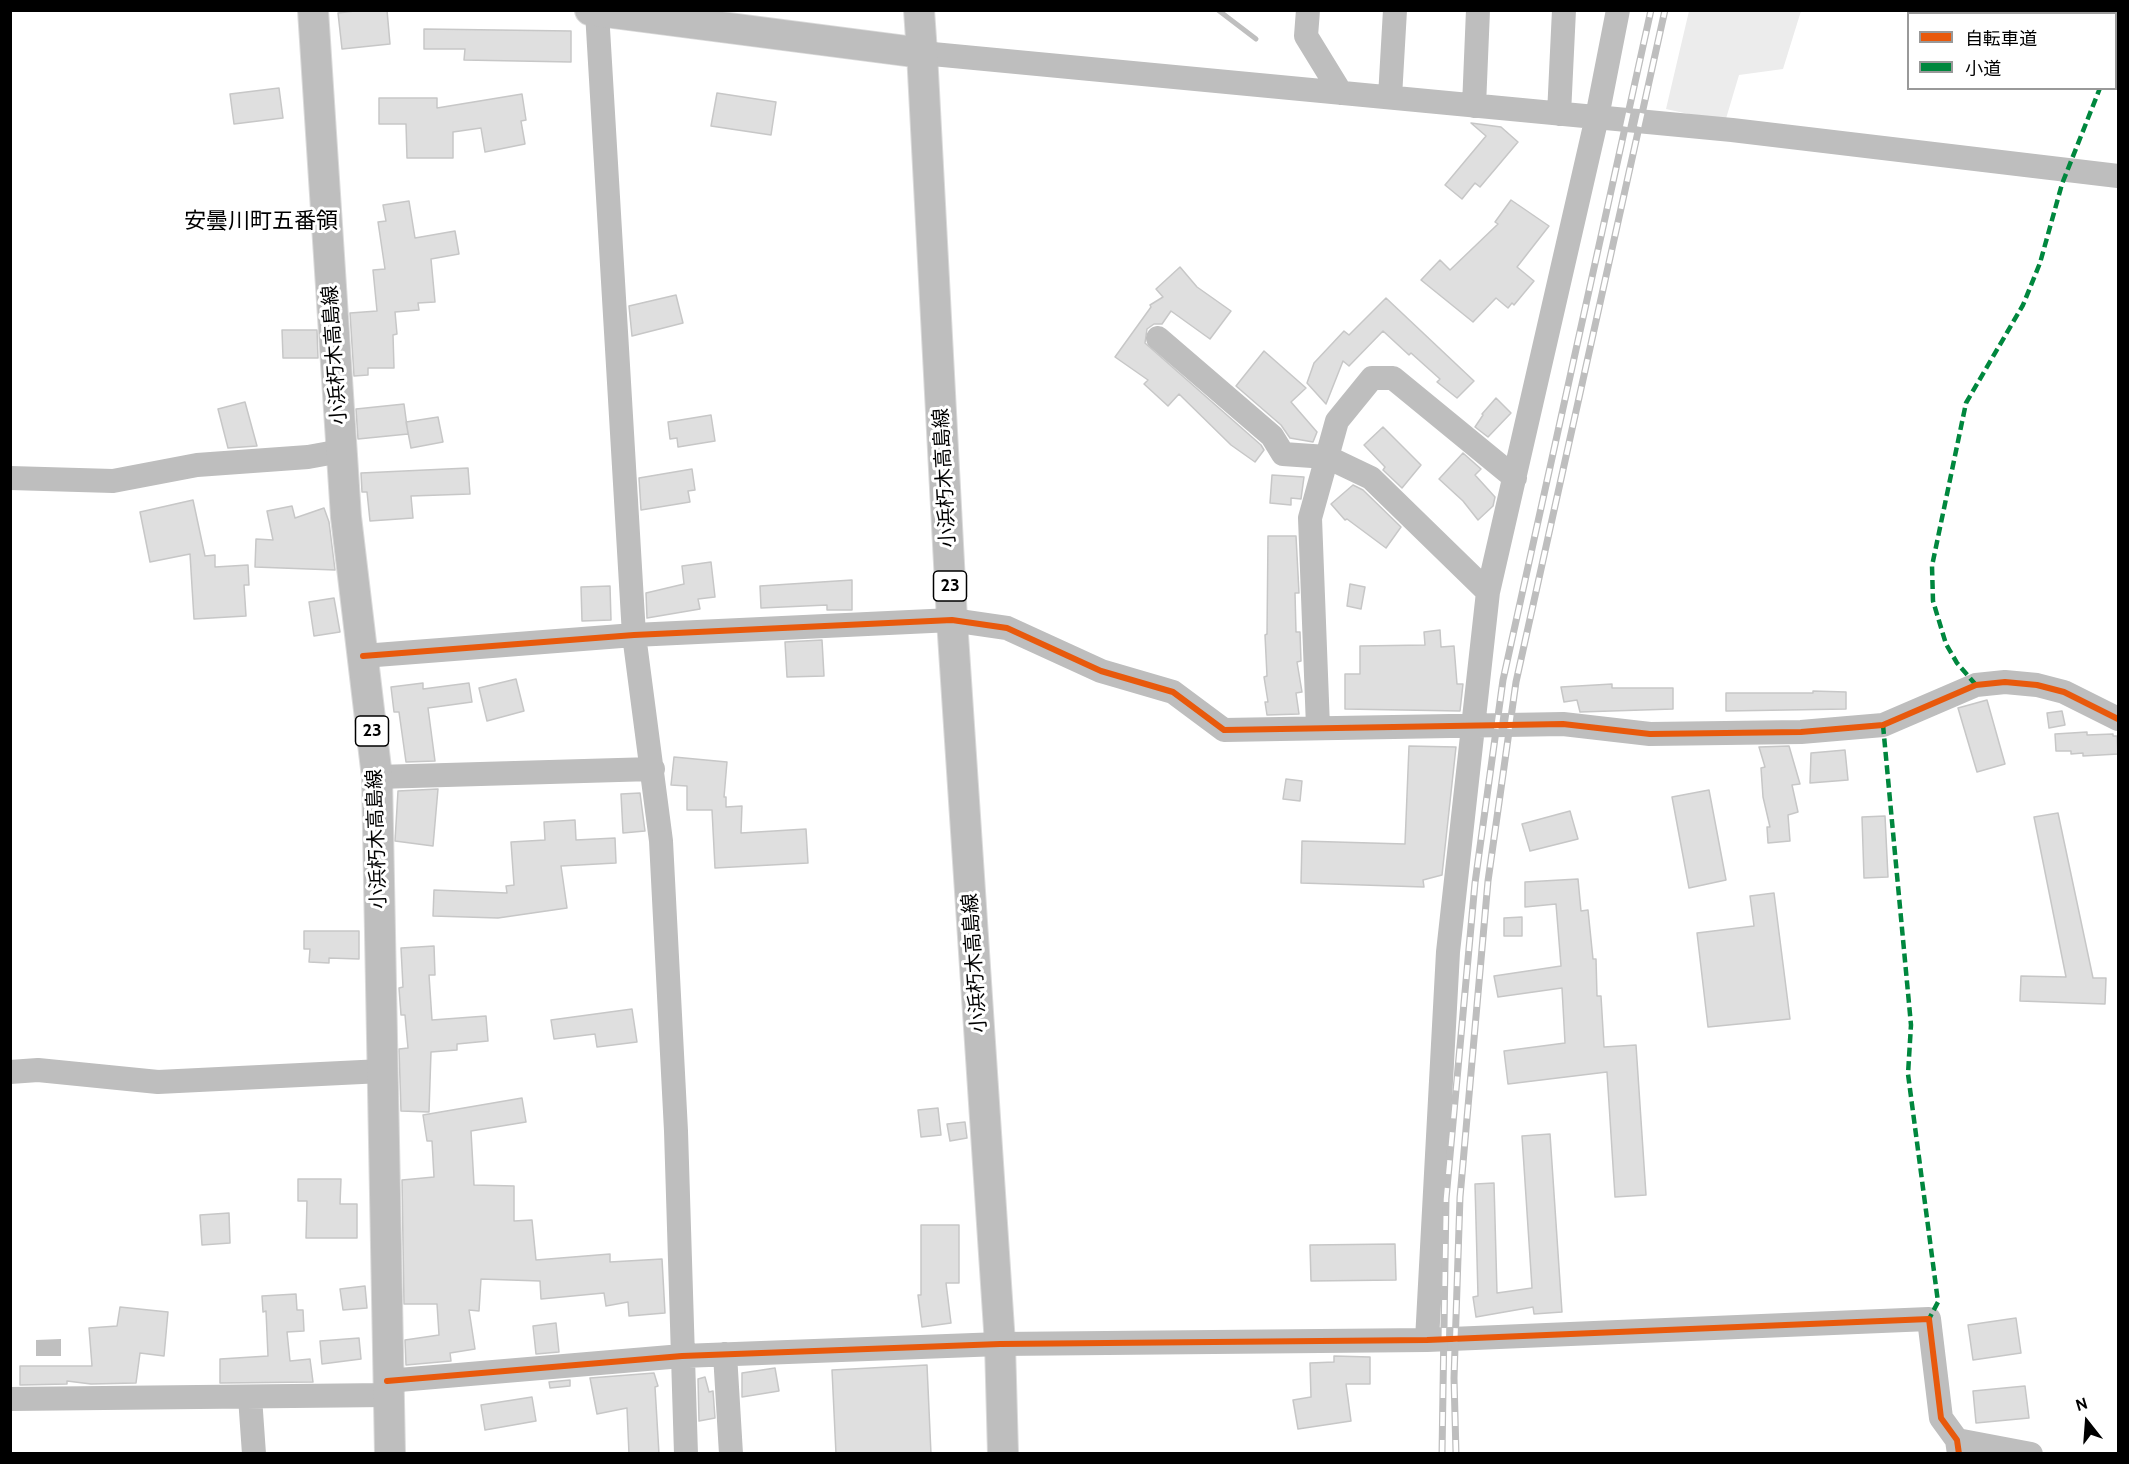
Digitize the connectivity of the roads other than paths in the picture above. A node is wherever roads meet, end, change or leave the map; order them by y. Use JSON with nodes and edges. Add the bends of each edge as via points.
{"nodes":[{"id":1,"x":313,"y":10,"type":"edge"},
{"id":2,"x":920,"y":10,"type":"edge"},
{"id":3,"x":1308,"y":10,"type":"edge"},
{"id":4,"x":1395,"y":10,"type":"edge"},
{"id":5,"x":1478,"y":10,"type":"edge"},
{"id":6,"x":1564,"y":10,"type":"edge"},
{"id":7,"x":1618,"y":10,"type":"edge"},
{"id":8,"x":594,"y":11,"type":"edge"},
{"id":9,"x":922,"y":52,"type":"junction"},
{"id":10,"x":1341,"y":93,"type":"junction"},
{"id":11,"x":1390,"y":98,"type":"junction"},
{"id":12,"x":1474,"y":106,"type":"junction"},
{"id":13,"x":1559,"y":114,"type":"junction"},
{"id":14,"x":1597,"y":117,"type":"junction"},
{"id":15,"x":2118,"y":176,"type":"edge"},
{"id":16,"x":1158,"y":338,"type":"dead end"},
{"id":17,"x":341,"y":451,"type":"junction"},
{"id":18,"x":1327,"y":457,"type":"junction"},
{"id":19,"x":10,"y":478,"type":"edge"},
{"id":20,"x":1515,"y":478,"type":"junction"},
{"id":21,"x":1488,"y":592,"type":"junction"},
{"id":22,"x":952,"y":620,"type":"junction"},
{"id":23,"x":634,"y":635,"type":"junction"},
{"id":24,"x":363,"y":656,"type":"junction"},
{"id":25,"x":2118,"y":719,"type":"edge"},
{"id":26,"x":1473,"y":726,"type":"junction"},
{"id":27,"x":1318,"y":728,"type":"junction"},
{"id":28,"x":653,"y":769,"type":"junction"},
{"id":29,"x":377,"y":777,"type":"junction"},
{"id":30,"x":10,"y":1071,"type":"edge"},
{"id":31,"x":382,"y":1071,"type":"junction"},
{"id":32,"x":1427,"y":1341,"type":"junction"},
{"id":33,"x":1000,"y":1344,"type":"junction"},
{"id":34,"x":725,"y":1354,"type":"junction"},
{"id":35,"x":682,"y":1356,"type":"junction"},
{"id":36,"x":387,"y":1388,"type":"junction"},
{"id":37,"x":250,"y":1397,"type":"junction"},
{"id":38,"x":10,"y":1399,"type":"edge"},
{"id":39,"x":1958,"y":1447,"type":"edge"},
{"id":40,"x":254,"y":1454,"type":"edge"},
{"id":41,"x":390,"y":1454,"type":"edge"},
{"id":42,"x":686,"y":1454,"type":"edge"},
{"id":43,"x":731,"y":1454,"type":"edge"},
{"id":44,"x":1003,"y":1454,"type":"edge"},
{"id":45,"x":2031,"y":1454,"type":"edge"}],
"edges":[{"from":1,"to":17,"type":"main road","name":"小浜朽木高島線","number":"23"},
{"from":2,"to":9,"type":"main road","name":"小浜朽木高島線"},
{"from":3,"to":10,"type":"street","via":[[1306,36]]},
{"from":4,"to":11,"type":"street"},
{"from":5,"to":12,"type":"street"},
{"from":6,"to":13,"type":"street"},
{"from":7,"to":14,"type":"street"},
{"from":8,"to":9,"type":"main road"},
{"from":8,"to":23,"type":"street"},
{"from":9,"to":10,"type":"street"},
{"from":9,"to":22,"type":"main road","name":"小浜朽木高島線","number":"23"},
{"from":10,"to":11,"type":"street"},
{"from":11,"to":12,"type":"street"},
{"from":12,"to":13,"type":"street"},
{"from":13,"to":14,"type":"street"},
{"from":14,"to":15,"type":"street"},
{"from":14,"to":20,"type":"street"},
{"from":16,"to":18,"type":"street","via":[[1272,436],[1283,454]]},
{"from":17,"to":19,"type":"street","via":[[197,465],[113,482]]},
{"from":17,"to":24,"type":"main road","name":"小浜朽木高島線","number":"23"},
{"from":18,"to":20,"type":"street","via":[[1337,421],[1372,378],[1393,378]]},
{"from":18,"to":21,"type":"street","via":[[1371,478]]},
{"from":18,"to":27,"type":"street","via":[[1310,518]]},
{"from":20,"to":21,"type":"street"},
{"from":21,"to":26,"type":"street"},
{"from":22,"to":23,"type":"street"},
{"from":22,"to":27,"type":"street","via":[[1007,627],[1101,670],[1173,692],[1224,730]]},
{"from":22,"to":33,"type":"main road","name":"小浜朽木高島線","number":"23"},
{"from":23,"to":24,"type":"street"},
{"from":23,"to":28,"type":"street"},
{"from":24,"to":29,"type":"main road","name":"小浜朽木高島線","number":"23"},
{"from":25,"to":26,"type":"street","via":[[2064,692],[2005,682],[1976,686],[1883,725],[1801,732],[1650,734],[1563,724]]},
{"from":26,"to":27,"type":"street"},
{"from":26,"to":32,"type":"street","via":[[1448,952]]},
{"from":28,"to":29,"type":"street"},
{"from":28,"to":35,"type":"street","via":[[661,841],[676,1131]]},
{"from":29,"to":31,"type":"main road","name":"小浜朽木高島線","number":"23"},
{"from":30,"to":31,"type":"street","via":[[38,1070],[158,1082]]},
{"from":31,"to":36,"type":"main road","name":"小浜朽木高島線","number":"23"},
{"from":32,"to":33,"type":"street"},
{"from":32,"to":39,"type":"street","via":[[1929,1319],[1941,1418]]},
{"from":33,"to":34,"type":"street"},
{"from":33,"to":44,"type":"main road","name":"小浜朽木高島線","number":"23"},
{"from":34,"to":35,"type":"street"},
{"from":34,"to":43,"type":"street"},
{"from":35,"to":36,"type":"street"},
{"from":35,"to":42,"type":"street"},
{"from":36,"to":37,"type":"street"},
{"from":36,"to":41,"type":"main road","name":"小浜朽木高島線","number":"23"},
{"from":37,"to":38,"type":"street"},
{"from":37,"to":40,"type":"street"},
{"from":39,"to":45,"type":"street"}]}
